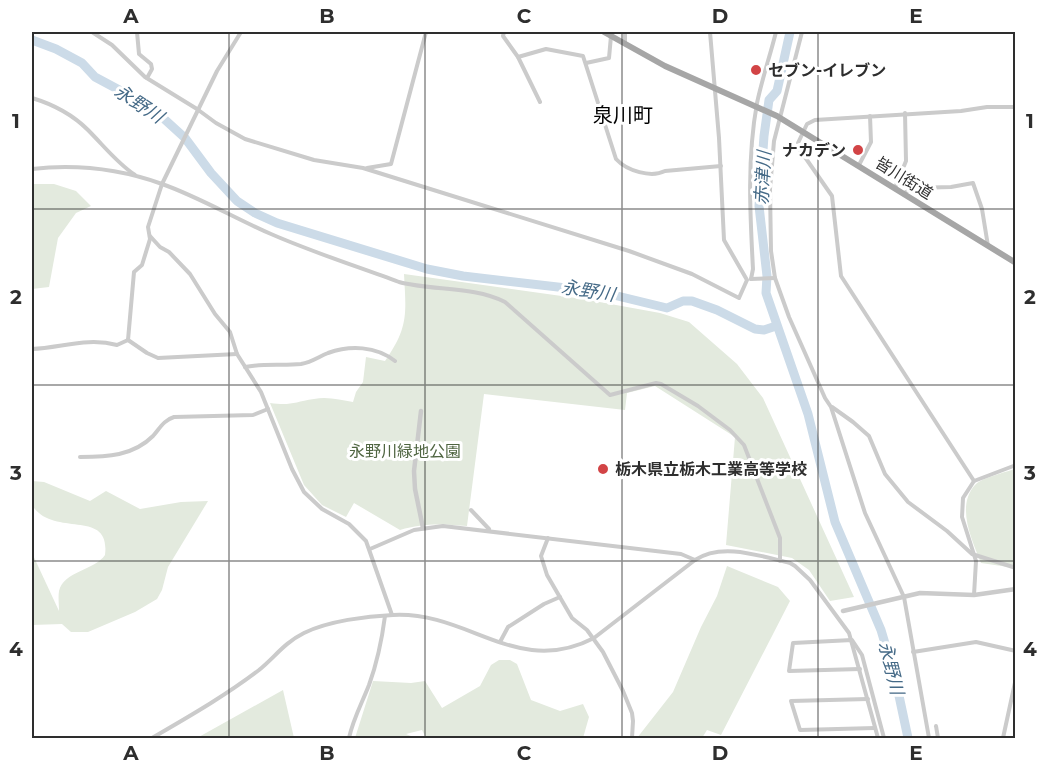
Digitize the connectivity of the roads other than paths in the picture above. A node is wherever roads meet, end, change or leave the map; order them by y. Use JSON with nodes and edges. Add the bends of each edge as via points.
{"nodes":[{"id":1,"x":92,"y":32,"type":"edge"},
{"id":2,"x":137,"y":32,"type":"edge"},
{"id":3,"x":241,"y":32,"type":"edge"},
{"id":4,"x":426,"y":32,"type":"edge"},
{"id":5,"x":504,"y":32,"type":"edge"},
{"id":6,"x":625,"y":32,"type":"edge"},
{"id":7,"x":710,"y":32,"type":"edge"},
{"id":8,"x":776,"y":32,"type":"edge"},
{"id":9,"x":802,"y":32,"type":"edge"},
{"id":10,"x":606,"y":33,"type":"edge"},
{"id":11,"x":625,"y":44,"type":"junction"},
{"id":12,"x":518,"y":57,"type":"junction"},
{"id":13,"x":586,"y":63,"type":"junction"},
{"id":14,"x":147,"y":78,"type":"junction"},
{"id":15,"x":714,"y":86,"type":"junction"},
{"id":16,"x":32,"y":98,"type":"edge"},
{"id":17,"x":540,"y":102,"type":"dead end"},
{"id":18,"x":758,"y":106,"type":"junction"},
{"id":19,"x":1016,"y":107,"type":"edge"},
{"id":20,"x":197,"y":109,"type":"junction"},
{"id":21,"x":905,"y":113,"type":"junction"},
{"id":22,"x":870,"y":116,"type":"junction"},
{"id":23,"x":778,"y":117,"type":"junction"},
{"id":24,"x":804,"y":131,"type":"junction"},
{"id":25,"x":858,"y":165,"type":"junction"},
{"id":26,"x":721,"y":166,"type":"junction"},
{"id":27,"x":363,"y":168,"type":"junction"},
{"id":28,"x":32,"y":169,"type":"edge"},
{"id":29,"x":137,"y":177,"type":"junction"},
{"id":30,"x":162,"y":184,"type":"junction"},
{"id":31,"x":895,"y":188,"type":"junction"},
{"id":32,"x":903,"y":193,"type":"junction"},
{"id":33,"x":150,"y":236,"type":"junction"},
{"id":34,"x":988,"y":246,"type":"junction"},
{"id":35,"x":1016,"y":263,"type":"edge"},
{"id":36,"x":774,"y":278,"type":"junction"},
{"id":37,"x":752,"y":279,"type":"junction"},
{"id":38,"x":128,"y":340,"type":"junction"},
{"id":39,"x":32,"y":349,"type":"edge"},
{"id":40,"x":237,"y":354,"type":"junction"},
{"id":41,"x":395,"y":361,"type":"dead end"},
{"id":42,"x":245,"y":367,"type":"junction"},
{"id":43,"x":831,"y":407,"type":"junction"},
{"id":44,"x":268,"y":409,"type":"junction"},
{"id":45,"x":421,"y":411,"type":"dead end"},
{"id":46,"x":80,"y":457,"type":"dead end"},
{"id":47,"x":1016,"y":465,"type":"edge"},
{"id":48,"x":974,"y":481,"type":"junction"},
{"id":49,"x":471,"y":510,"type":"dead end"},
{"id":50,"x":423,"y":528,"type":"junction"},
{"id":51,"x":490,"y":531,"type":"junction"},
{"id":52,"x":548,"y":538,"type":"junction"},
{"id":53,"x":370,"y":549,"type":"junction"},
{"id":54,"x":974,"y":555,"type":"junction"},
{"id":55,"x":695,"y":560,"type":"junction"},
{"id":56,"x":780,"y":561,"type":"junction"},
{"id":57,"x":1016,"y":568,"type":"edge"},
{"id":58,"x":1016,"y":589,"type":"edge"},
{"id":59,"x":974,"y":596,"type":"junction"},
{"id":60,"x":560,"y":597,"type":"junction"},
{"id":61,"x":901,"y":598,"type":"junction"},
{"id":62,"x":843,"y":611,"type":"joint"},
{"id":63,"x":835,"y":612,"type":"junction"},
{"id":64,"x":392,"y":615,"type":"junction"},
{"id":65,"x":385,"y":616,"type":"junction"},
{"id":66,"x":594,"y":638,"type":"junction"},
{"id":67,"x":852,"y":640,"type":"junction"},
{"id":68,"x":500,"y":642,"type":"junction"},
{"id":69,"x":1016,"y":651,"type":"edge"},
{"id":70,"x":913,"y":652,"type":"junction"},
{"id":71,"x":860,"y":669,"type":"junction"},
{"id":72,"x":1016,"y":678,"type":"edge"},
{"id":73,"x":868,"y":699,"type":"junction"},
{"id":74,"x":936,"y":726,"type":"dead end"},
{"id":75,"x":875,"y":728,"type":"junction"},
{"id":76,"x":152,"y":738,"type":"edge"},
{"id":77,"x":348,"y":738,"type":"edge"},
{"id":78,"x":632,"y":738,"type":"edge"},
{"id":79,"x":878,"y":738,"type":"edge"},
{"id":80,"x":884,"y":738,"type":"edge"},
{"id":81,"x":929,"y":738,"type":"edge"},
{"id":82,"x":938,"y":738,"type":"edge"},
{"id":83,"x":1004,"y":738,"type":"edge"}],
"edges":[{"from":1,"to":14,"type":"street"},
{"from":2,"to":14,"type":"street","via":[[139,54],[151,64]]},
{"from":3,"to":20,"type":"street"},
{"from":4,"to":27,"type":"street","via":[[391,164]]},
{"from":5,"to":12,"type":"street"},
{"from":6,"to":11,"type":"street"},
{"from":7,"to":15,"type":"street"},
{"from":8,"to":18,"type":"street"},
{"from":9,"to":23,"type":"street"},
{"from":10,"to":11,"type":"main road"},
{"from":10,"to":13,"type":"street","via":[[609,58]]},
{"from":11,"to":15,"type":"main road"},
{"from":12,"to":13,"type":"street","via":[[546,49],[584,56]]},
{"from":12,"to":17,"type":"street"},
{"from":13,"to":26,"type":"street","via":[[616,159],[622,165],[651,175]]},
{"from":14,"to":20,"type":"street"},
{"from":15,"to":18,"type":"main road"},
{"from":15,"to":26,"type":"street"},
{"from":16,"to":29,"type":"street","via":[[76,120]]},
{"from":18,"to":23,"type":"main road","name":"皆川街道"},
{"from":18,"to":37,"type":"street","via":[[749,194]]},
{"from":19,"to":21,"type":"street"},
{"from":20,"to":27,"type":"street","via":[[257,143],[314,160]]},
{"from":20,"to":30,"type":"street"},
{"from":21,"to":22,"type":"street"},
{"from":21,"to":31,"type":"street","via":[[906,161]]},
{"from":22,"to":24,"type":"street","via":[[811,121]]},
{"from":22,"to":25,"type":"street","via":[[871,142]]},
{"from":23,"to":24,"type":"main road","name":"皆川街道"},
{"from":23,"to":36,"type":"street","via":[[770,189]]},
{"from":24,"to":25,"type":"main road","name":"皆川街道"},
{"from":24,"to":48,"type":"street","via":[[798,143],[800,150],[832,196],[841,276]]},
{"from":25,"to":31,"type":"main road","name":"皆川街道"},
{"from":26,"to":37,"type":"street","via":[[724,240]]},
{"from":27,"to":37,"type":"street","via":[[629,251],[692,274],[739,298]]},
{"from":28,"to":29,"type":"street","via":[[80,166]]},
{"from":29,"to":30,"type":"street"},
{"from":30,"to":33,"type":"street","via":[[148,227]]},
{"from":30,"to":56,"type":"street","via":[[273,235],[399,282],[498,298],[609,395],[656,383],[670,388],[730,430],[744,445],[780,538]]},
{"from":31,"to":32,"type":"main road","name":"皆川街道"},
{"from":32,"to":34,"type":"main road","name":"皆川街道"},
{"from":32,"to":34,"type":"street","via":[[914,188],[973,183]]},
{"from":33,"to":38,"type":"street","via":[[142,265],[134,272]]},
{"from":33,"to":40,"type":"street","via":[[190,274],[230,332]]},
{"from":34,"to":35,"type":"main road","name":"皆川街道"},
{"from":36,"to":37,"type":"street"},
{"from":36,"to":43,"type":"street"},
{"from":38,"to":39,"type":"street","via":[[117,345],[75,342]]},
{"from":38,"to":40,"type":"street","via":[[158,358]]},
{"from":40,"to":42,"type":"street"},
{"from":41,"to":42,"type":"street","via":[[381,352],[354,348],[300,364]]},
{"from":42,"to":44,"type":"street"},
{"from":43,"to":54,"type":"street","via":[[869,436],[885,474],[908,502]]},
{"from":43,"to":61,"type":"street","via":[[865,513]]},
{"from":44,"to":46,"type":"street","via":[[253,415],[174,417],[131,451]]},
{"from":44,"to":53,"type":"street","via":[[304,492],[322,509],[349,524]]},
{"from":45,"to":50,"type":"street","via":[[414,471]]},
{"from":47,"to":48,"type":"street"},
{"from":48,"to":54,"type":"street","via":[[963,498],[961,510]]},
{"from":49,"to":51,"type":"street"},
{"from":50,"to":51,"type":"street","via":[[449,526]]},
{"from":50,"to":53,"type":"street"},
{"from":51,"to":52,"type":"street"},
{"from":52,"to":55,"type":"street","via":[[681,554]]},
{"from":52,"to":60,"type":"street","via":[[542,556],[547,575]]},
{"from":53,"to":64,"type":"street"},
{"from":54,"to":57,"type":"street"},
{"from":54,"to":59,"type":"street"},
{"from":55,"to":56,"type":"street","via":[[720,551]]},
{"from":55,"to":66,"type":"street"},
{"from":56,"to":63,"type":"street","via":[[802,572]]},
{"from":58,"to":59,"type":"street"},
{"from":59,"to":61,"type":"street","via":[[926,592]]},
{"from":60,"to":66,"type":"street","via":[[572,618]]},
{"from":60,"to":68,"type":"street","via":[[508,627]]},
{"from":61,"to":62,"type":"street"},
{"from":61,"to":70,"type":"street"},
{"from":62,"to":63,"type":"street"},
{"from":63,"to":67,"type":"street"},
{"from":64,"to":65,"type":"street"},
{"from":64,"to":68,"type":"street","via":[[427,617]]},
{"from":65,"to":76,"type":"street","via":[[306,632],[280,648],[260,669]]},
{"from":65,"to":77,"type":"street","via":[[375,667]]},
{"from":66,"to":68,"type":"street","via":[[550,651],[526,651]]},
{"from":66,"to":78,"type":"street","via":[[627,700],[633,720]]},
{"from":67,"to":71,"type":"street"},
{"from":67,"to":71,"type":"street","via":[[793,643],[789,671]]},
{"from":67,"to":80,"type":"street","via":[[862,655]]},
{"from":69,"to":70,"type":"street","via":[[976,642]]},
{"from":70,"to":81,"type":"street"},
{"from":71,"to":73,"type":"street"},
{"from":72,"to":83,"type":"street"},
{"from":73,"to":75,"type":"street"},
{"from":73,"to":75,"type":"street","via":[[791,701],[800,730]]},
{"from":74,"to":82,"type":"street"},
{"from":75,"to":79,"type":"street"}]}
